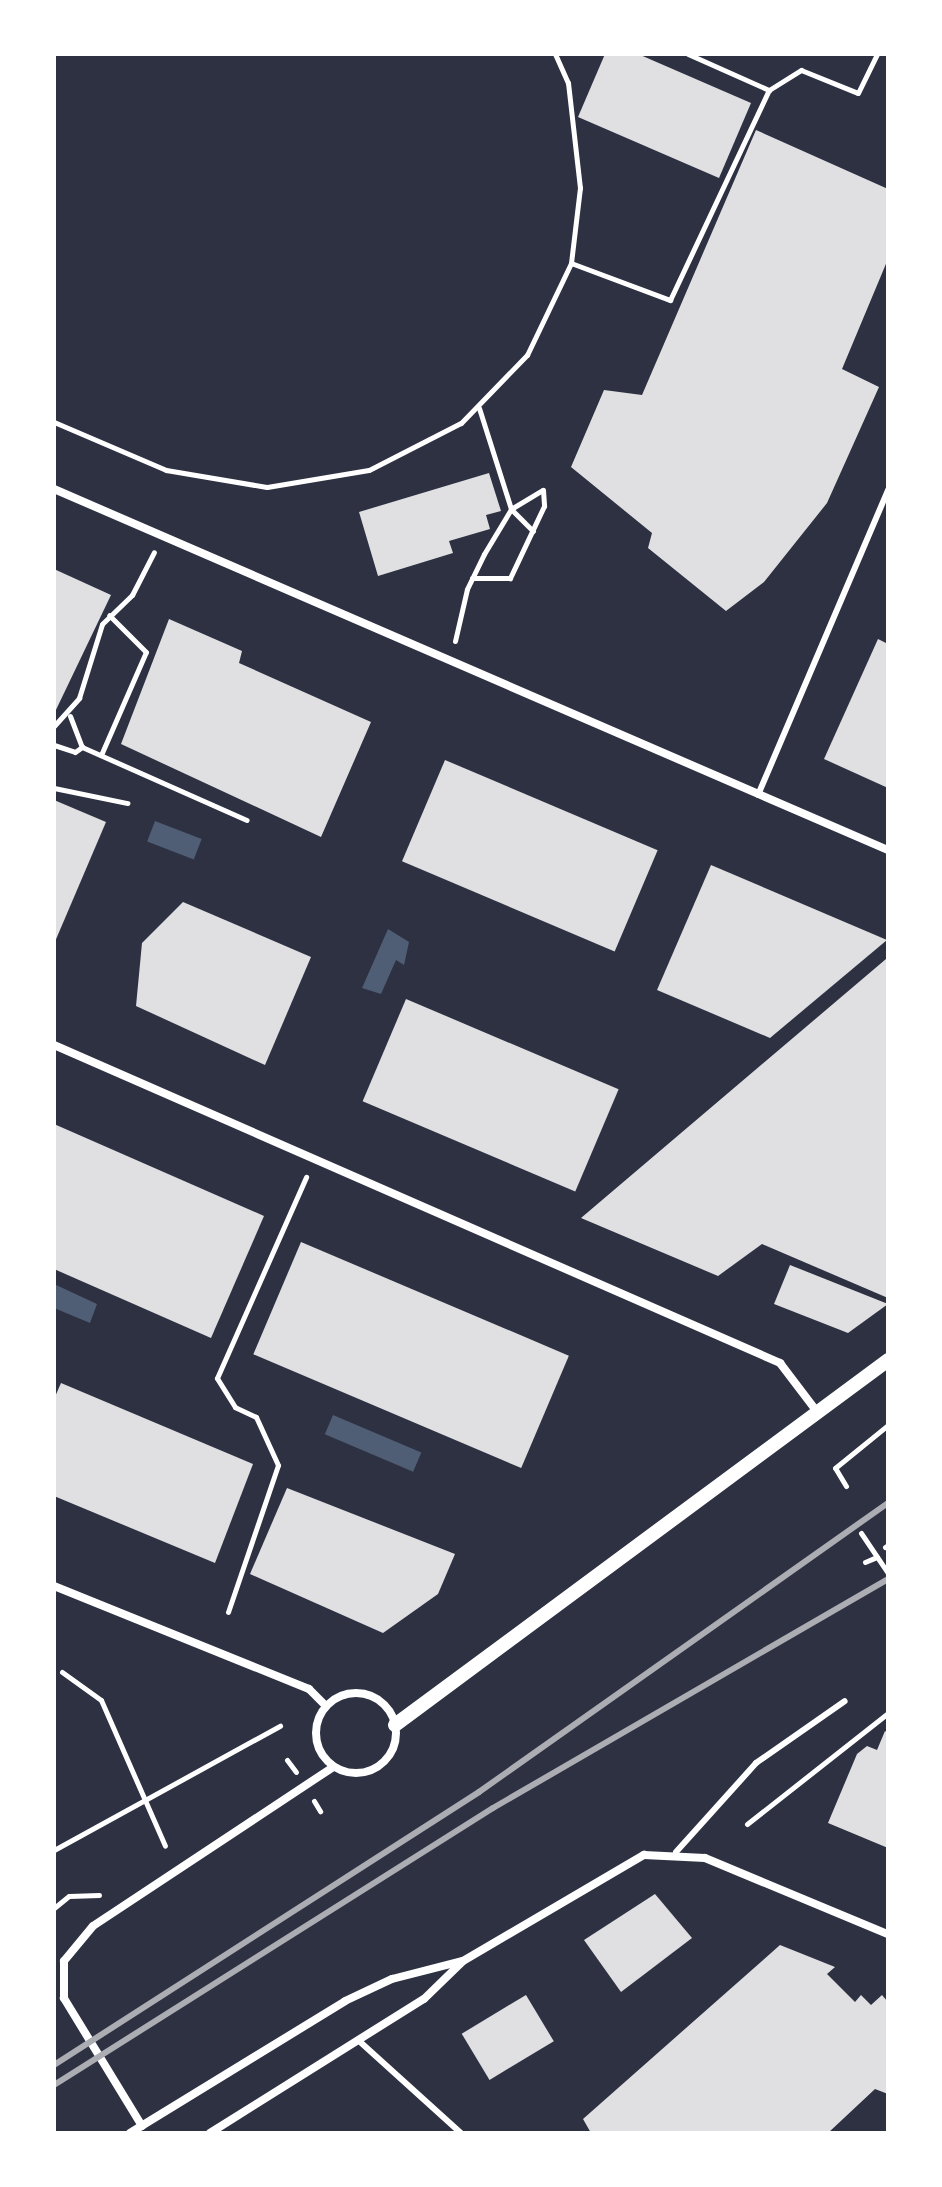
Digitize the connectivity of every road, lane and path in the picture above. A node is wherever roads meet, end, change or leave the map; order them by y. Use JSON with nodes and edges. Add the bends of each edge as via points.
{"nodes":[{"id":1,"x":555,"y":54,"type":"edge"},
{"id":2,"x":688,"y":54,"type":"edge"},
{"id":3,"x":877,"y":54,"type":"edge"},
{"id":4,"x":769,"y":90,"type":"junction"},
{"id":5,"x":571,"y":263,"type":"junction"},
{"id":6,"x":479,"y":408,"type":"junction"},
{"id":7,"x":54,"y":422,"type":"edge"},
{"id":8,"x":54,"y":489,"type":"edge"},
{"id":9,"x":888,"y":490,"type":"edge"},
{"id":10,"x":511,"y":509,"type":"junction"},
{"id":11,"x":533,"y":531,"type":"junction"},
{"id":12,"x":162,"y":536,"type":"junction"},
{"id":13,"x":472,"y":578,"type":"junction"},
{"id":14,"x":109,"y":615,"type":"junction"},
{"id":15,"x":450,"y":662,"type":"junction"},
{"id":16,"x":70,"y":716,"type":"junction"},
{"id":17,"x":54,"y":726,"type":"edge"},
{"id":18,"x":54,"y":745,"type":"edge"},
{"id":19,"x":82,"y":747,"type":"junction"},
{"id":20,"x":101,"y":755,"type":"junction"},
{"id":21,"x":54,"y":788,"type":"edge"},
{"id":22,"x":758,"y":795,"type":"junction"},
{"id":23,"x":127,"y":803,"type":"dead end"},
{"id":24,"x":247,"y":820,"type":"dead end"},
{"id":25,"x":888,"y":850,"type":"edge"},
{"id":26,"x":54,"y":1045,"type":"edge"},
{"id":27,"x":314,"y":1159,"type":"junction"},
{"id":28,"x":888,"y":1360,"type":"edge"},
{"id":29,"x":818,"y":1414,"type":"junction"},
{"id":30,"x":888,"y":1425,"type":"edge"},
{"id":31,"x":846,"y":1486,"type":"dead end"},
{"id":32,"x":861,"y":1533,"type":"dead end"},
{"id":33,"x":877,"y":1557,"type":"junction"},
{"id":34,"x":865,"y":1562,"type":"dead end"},
{"id":35,"x":888,"y":1573,"type":"edge"},
{"id":36,"x":54,"y":1586,"type":"edge"},
{"id":37,"x":228,"y":1612,"type":"dead end"},
{"id":38,"x":62,"y":1672,"type":"dead end"},
{"id":39,"x":845,"y":1701,"type":"dead end"},
{"id":40,"x":326,"y":1706,"type":"junction"},
{"id":41,"x":888,"y":1713,"type":"edge"},
{"id":42,"x":395,"y":1725,"type":"junction"},
{"id":43,"x":280,"y":1726,"type":"dead end"},
{"id":44,"x":333,"y":1767,"type":"junction"},
{"id":45,"x":141,"y":1803,"type":"junction"},
{"id":46,"x":747,"y":1824,"type":"dead end"},
{"id":47,"x":165,"y":1846,"type":"dead end"},
{"id":48,"x":54,"y":1850,"type":"edge"},
{"id":49,"x":676,"y":1852,"type":"junction"},
{"id":50,"x":99,"y":1895,"type":"dead end"},
{"id":51,"x":54,"y":1908,"type":"edge"},
{"id":52,"x":888,"y":1934,"type":"edge"},
{"id":53,"x":463,"y":1961,"type":"junction"},
{"id":54,"x":358,"y":2040,"type":"junction"},
{"id":55,"x":142,"y":2126,"type":"junction"},
{"id":56,"x":130,"y":2133,"type":"edge"},
{"id":57,"x":210,"y":2133,"type":"edge"},
{"id":58,"x":461,"y":2133,"type":"edge"}],
"edges":[{"from":1,"to":5,"type":"path","via":[[568,83],[580,188]]},
{"from":2,"to":4,"type":"path"},
{"from":3,"to":4,"type":"path","via":[[858,93],[801,70]]},
{"from":4,"to":5,"type":"path","via":[[670,300]]},
{"from":5,"to":6,"type":"path","via":[[527,355]]},
{"from":6,"to":7,"type":"path","via":[[414,452],[369,470],[267,487],[166,470]]},
{"from":6,"to":10,"type":"path"},
{"from":8,"to":12,"type":"street"},
{"from":9,"to":22,"type":"lane"},
{"from":10,"to":11,"type":"path"},
{"from":10,"to":11,"type":"path","via":[[543,490]]},
{"from":10,"to":13,"type":"path"},
{"from":11,"to":13,"type":"path","via":[[510,578]]},
{"from":12,"to":14,"type":"path","via":[[132,595]]},
{"from":12,"to":15,"type":"street"},
{"from":13,"to":15,"type":"path"},
{"from":14,"to":16,"type":"path"},
{"from":14,"to":20,"type":"path","via":[[146,652]]},
{"from":15,"to":22,"type":"street"},
{"from":16,"to":17,"type":"path"},
{"from":16,"to":19,"type":"path"},
{"from":18,"to":19,"type":"path","via":[[75,752]]},
{"from":19,"to":20,"type":"path"},
{"from":20,"to":24,"type":"path"},
{"from":21,"to":23,"type":"path"},
{"from":22,"to":25,"type":"street"},
{"from":26,"to":27,"type":"street"},
{"from":27,"to":29,"type":"street","via":[[780,1363]]},
{"from":27,"to":37,"type":"path","via":[[217,1378],[235,1407],[256,1417],[278,1465]]},
{"from":28,"to":29,"type":"street"},
{"from":29,"to":42,"type":"street"},
{"from":30,"to":31,"type":"path","via":[[835,1468]]},
{"from":32,"to":33,"type":"path"},
{"from":33,"to":34,"type":"path"},
{"from":33,"to":35,"type":"path"},
{"from":36,"to":40,"type":"street","via":[[309,1689]]},
{"from":38,"to":45,"type":"path","via":[[101,1700]]},
{"from":39,"to":49,"type":"lane","via":[[756,1763]]},
{"from":40,"to":42,"type":"street","via":[[360,1693],[383,1704]]},
{"from":40,"to":44,"type":"street","via":[[317,1744]]},
{"from":41,"to":46,"type":"path"},
{"from":42,"to":44,"type":"street","via":[[383,1763],[358,1773]]},
{"from":43,"to":45,"type":"path"},
{"from":44,"to":55,"type":"street","via":[[85,1932],[61,1970],[69,2008]]},
{"from":45,"to":47,"type":"path"},
{"from":45,"to":48,"type":"path"},
{"from":49,"to":52,"type":"street","via":[[705,1858]]},
{"from":49,"to":53,"type":"street","via":[[630,1862]]},
{"from":50,"to":51,"type":"path","via":[[69,1896]]},
{"from":53,"to":54,"type":"street","via":[[424,1999]]},
{"from":53,"to":55,"type":"street","via":[[392,1979],[345,2001]]},
{"from":54,"to":57,"type":"street"},
{"from":54,"to":58,"type":"lane"},
{"from":55,"to":56,"type":"street"}]}
